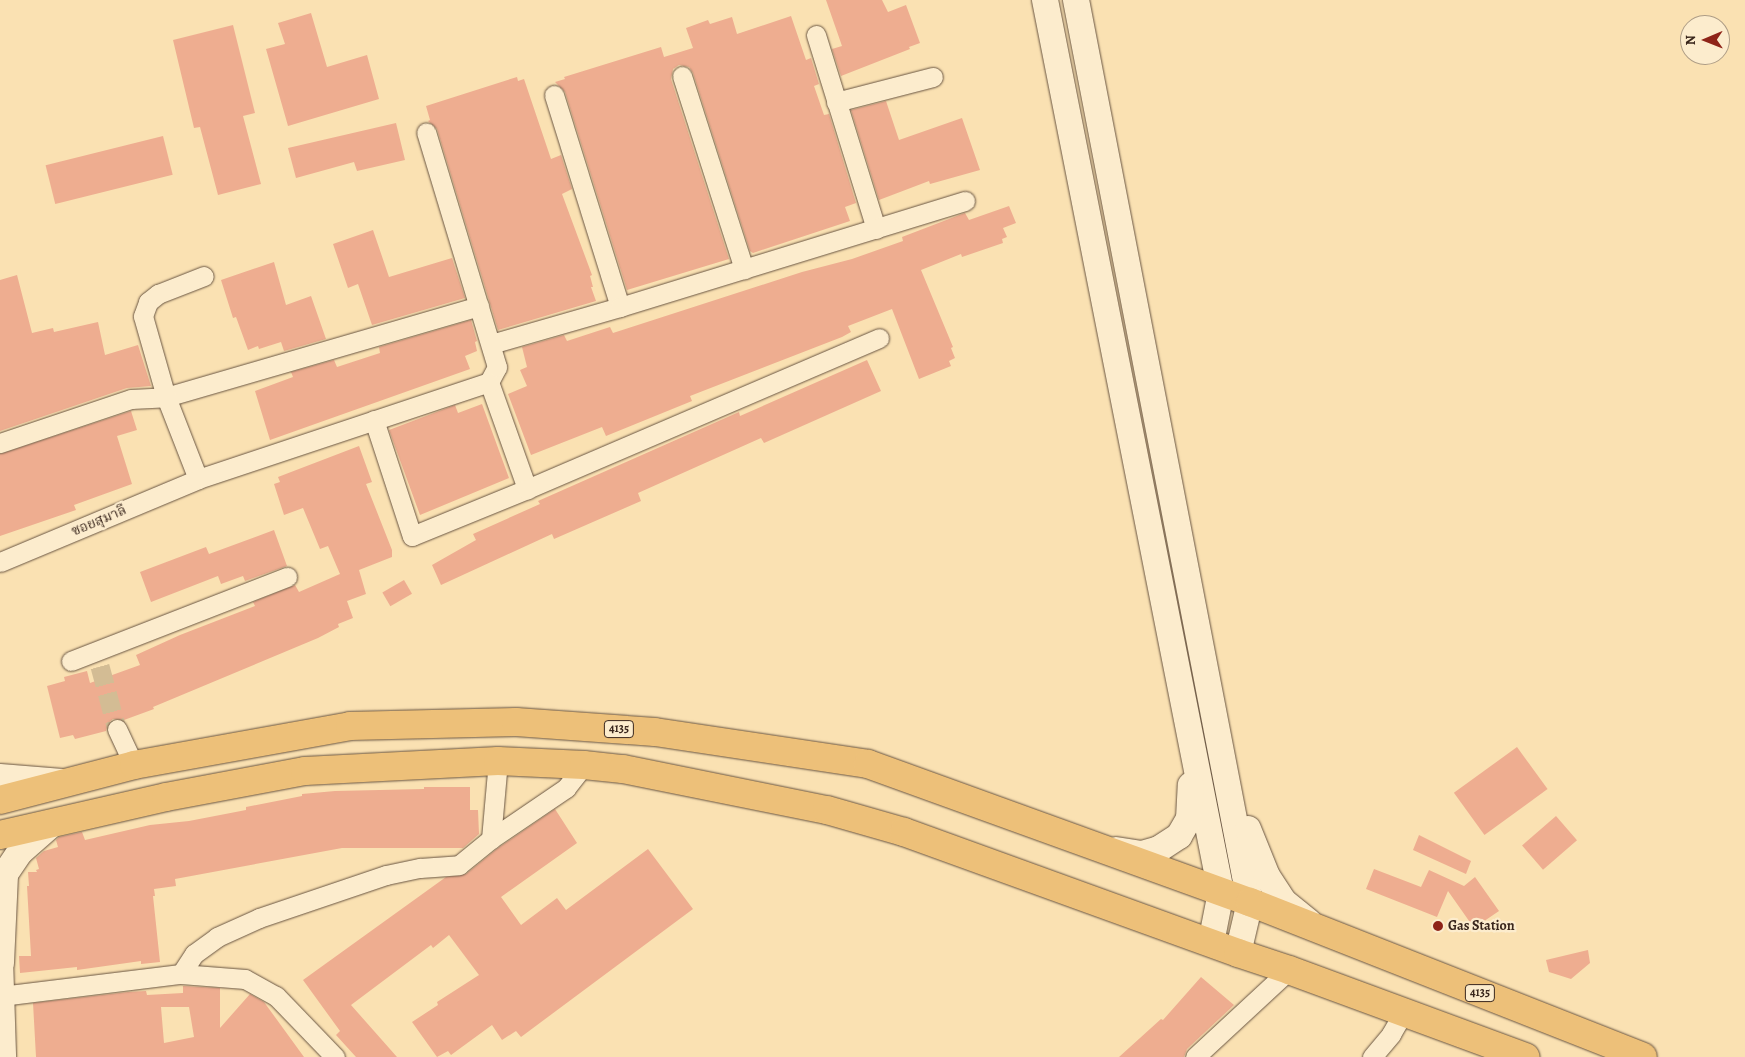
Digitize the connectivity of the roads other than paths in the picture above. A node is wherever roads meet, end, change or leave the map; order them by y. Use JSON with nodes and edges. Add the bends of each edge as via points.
{"nodes":[{"id":1,"x":1045,"y":0,"type":"edge"},
{"id":2,"x":1076,"y":0,"type":"edge"},
{"id":3,"x":816,"y":35,"type":"dead end"},
{"id":4,"x":682,"y":76,"type":"dead end"},
{"id":5,"x":933,"y":77,"type":"dead end"},
{"id":6,"x":554,"y":95,"type":"dead end"},
{"id":7,"x":836,"y":102,"type":"junction"},
{"id":8,"x":426,"y":132,"type":"dead end"},
{"id":9,"x":965,"y":202,"type":"dead end"},
{"id":10,"x":876,"y":229,"type":"junction"},
{"id":11,"x":744,"y":269,"type":"junction"},
{"id":12,"x":204,"y":276,"type":"dead end"},
{"id":13,"x":480,"y":306,"type":"junction"},
{"id":14,"x":620,"y":307,"type":"junction"},
{"id":15,"x":879,"y":338,"type":"dead end"},
{"id":16,"x":491,"y":344,"type":"junction"},
{"id":17,"x":489,"y":382,"type":"junction"},
{"id":18,"x":166,"y":396,"type":"junction"},
{"id":19,"x":374,"y":420,"type":"junction"},
{"id":20,"x":0,"y":443,"type":"edge"},
{"id":21,"x":198,"y":479,"type":"junction"},
{"id":22,"x":527,"y":489,"type":"junction"},
{"id":23,"x":0,"y":562,"type":"edge"},
{"id":24,"x":287,"y":576,"type":"dead end"},
{"id":25,"x":117,"y":644,"type":"junction"},
{"id":26,"x":71,"y":661,"type":"dead end"},
{"id":27,"x":100,"y":666,"type":"dead end"},
{"id":28,"x":1215,"y":718,"type":"junction"},
{"id":29,"x":1187,"y":722,"type":"junction"},
{"id":30,"x":117,"y":729,"type":"tunnel mouth"},
{"id":31,"x":498,"y":761,"type":"junction"},
{"id":32,"x":134,"y":765,"type":"junction"},
{"id":33,"x":584,"y":765,"type":"junction"},
{"id":34,"x":0,"y":777,"type":"edge"},
{"id":35,"x":65,"y":782,"type":"junction"},
{"id":36,"x":0,"y":800,"type":"edge"},
{"id":37,"x":53,"y":823,"type":"junction"},
{"id":38,"x":0,"y":836,"type":"edge"},
{"id":39,"x":491,"y":839,"type":"junction"},
{"id":40,"x":1101,"y":848,"type":"junction"},
{"id":41,"x":1221,"y":892,"type":"junction"},
{"id":42,"x":1250,"y":902,"type":"junction"},
{"id":43,"x":1317,"y":929,"type":"junction"},
{"id":44,"x":1211,"y":943,"type":"junction"},
{"id":45,"x":1238,"y":954,"type":"junction"},
{"id":46,"x":0,"y":961,"type":"edge"},
{"id":47,"x":1289,"y":970,"type":"junction"},
{"id":48,"x":181,"y":974,"type":"junction"},
{"id":49,"x":1,"y":996,"type":"edge"},
{"id":50,"x":1403,"y":1012,"type":"junction"},
{"id":51,"x":3,"y":1057,"type":"edge"},
{"id":52,"x":335,"y":1057,"type":"edge"},
{"id":53,"x":1195,"y":1057,"type":"edge"},
{"id":54,"x":1372,"y":1057,"type":"edge"},
{"id":55,"x":1526,"y":1057,"type":"edge"},
{"id":56,"x":1643,"y":1057,"type":"edge"}],
"edges":[{"from":1,"to":29,"type":"main road"},
{"from":2,"to":28,"type":"main road"},
{"from":3,"to":7,"type":"street"},
{"from":4,"to":11,"type":"street"},
{"from":5,"to":7,"type":"street"},
{"from":6,"to":14,"type":"street"},
{"from":7,"to":10,"type":"street"},
{"from":8,"to":13,"type":"street"},
{"from":9,"to":10,"type":"street"},
{"from":10,"to":11,"type":"street"},
{"from":11,"to":14,"type":"street"},
{"from":12,"to":18,"type":"street","via":[[158,294],[148,302],[143,316]]},
{"from":13,"to":16,"type":"street"},
{"from":13,"to":18,"type":"street"},
{"from":14,"to":16,"type":"street"},
{"from":15,"to":22,"type":"street"},
{"from":16,"to":17,"type":"street","via":[[497,367]]},
{"from":17,"to":19,"type":"street","name":"ซอยสุมาลี"},
{"from":17,"to":22,"type":"street"},
{"from":18,"to":20,"type":"street","via":[[131,399]]},
{"from":18,"to":21,"type":"street"},
{"from":19,"to":21,"type":"street","name":"ซอยสุมาลี"},
{"from":19,"to":22,"type":"street","via":[[412,536]]},
{"from":21,"to":23,"type":"street","name":"ซอยสุมาลี"},
{"from":24,"to":25,"type":"street"},
{"from":25,"to":26,"type":"street"},
{"from":25,"to":27,"type":"street"},
{"from":28,"to":42,"type":"main road"},
{"from":28,"to":43,"type":"main road","via":[[1250,836],[1267,876],[1283,901]]},
{"from":29,"to":40,"type":"main road","via":[[1192,800],[1189,819],[1179,836],[1159,849],[1142,854]]},
{"from":29,"to":41,"type":"main road"},
{"from":30,"to":32,"type":"street"},
{"from":31,"to":33,"type":"main road"},
{"from":31,"to":37,"type":"main road","via":[[305,771],[166,797]]},
{"from":31,"to":39,"type":"street"},
{"from":32,"to":35,"type":"main road","number":"4135"},
{"from":32,"to":40,"type":"main road","number":"4135","via":[[350,726],[516,722],[655,732],[868,764]]},
{"from":33,"to":39,"type":"street","via":[[566,788]]},
{"from":33,"to":44,"type":"main road","via":[[623,769],[827,810],[904,832]]},
{"from":34,"to":35,"type":"main road"},
{"from":35,"to":36,"type":"main road","number":"4135"},
{"from":37,"to":38,"type":"main road"},
{"from":37,"to":46,"type":"main road","via":[[20,852],[5,874]]},
{"from":39,"to":48,"type":"street","via":[[460,865],[386,875],[259,918],[217,937],[194,954]]},
{"from":40,"to":41,"type":"main road","number":"4135"},
{"from":41,"to":42,"type":"main road","number":"4135"},
{"from":41,"to":44,"type":"main road"},
{"from":42,"to":43,"type":"main road","number":"4135"},
{"from":42,"to":45,"type":"main road"},
{"from":43,"to":56,"type":"main road","number":"4135"},
{"from":44,"to":45,"type":"main road"},
{"from":45,"to":47,"type":"main road"},
{"from":46,"to":49,"type":"main road"},
{"from":47,"to":50,"type":"main road"},
{"from":47,"to":53,"type":"street"},
{"from":48,"to":49,"type":"street"},
{"from":48,"to":52,"type":"street","via":[[245,980],[276,996]]},
{"from":49,"to":51,"type":"main road"},
{"from":50,"to":54,"type":"street","via":[[1391,1034]]},
{"from":50,"to":55,"type":"main road"}]}
